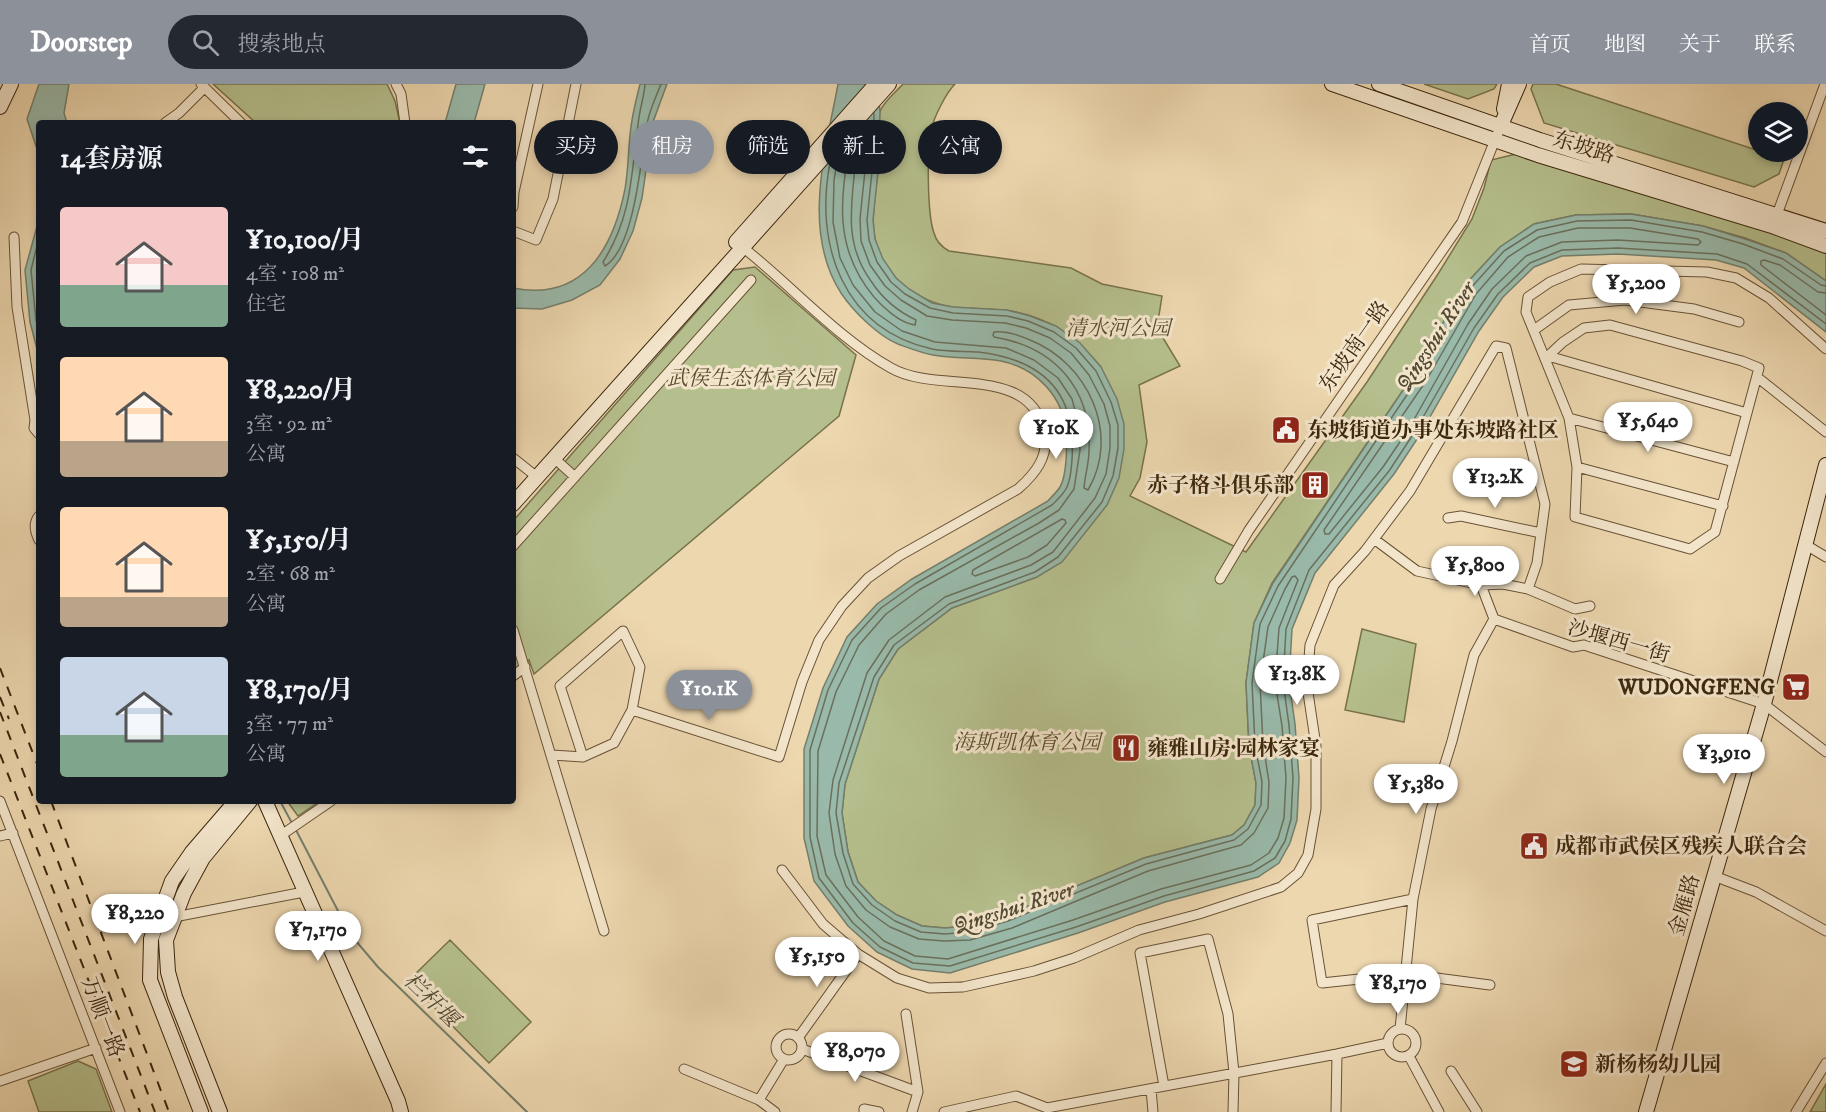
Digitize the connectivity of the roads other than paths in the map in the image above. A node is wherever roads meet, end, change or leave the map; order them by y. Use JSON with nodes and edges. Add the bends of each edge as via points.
{"nodes":[{"id":1,"x":11,"y":84,"type":"edge"},
{"id":2,"x":396,"y":84,"type":"edge"},
{"id":3,"x":538,"y":84,"type":"edge"},
{"id":4,"x":576,"y":84,"type":"edge"},
{"id":5,"x":876,"y":84,"type":"edge"},
{"id":6,"x":889,"y":84,"type":"edge"},
{"id":7,"x":1332,"y":84,"type":"edge"},
{"id":8,"x":1379,"y":84,"type":"edge"},
{"id":9,"x":1509,"y":84,"type":"edge"},
{"id":10,"x":1520,"y":84,"type":"edge"},
{"id":11,"x":1825,"y":84,"type":"edge"},
{"id":12,"x":202,"y":86,"type":"edge"},
{"id":13,"x":0,"y":108,"type":"edge"},
{"id":14,"x":169,"y":120,"type":"edge"},
{"id":15,"x":238,"y":120,"type":"edge"},
{"id":16,"x":405,"y":120,"type":"edge"},
{"id":17,"x":1501,"y":126,"type":"junction"},
{"id":18,"x":1495,"y":140,"type":"junction"},
{"id":19,"x":818,"y":156,"type":"junction"},
{"id":20,"x":516,"y":183,"type":"edge"},
{"id":21,"x":1775,"y":220,"type":"junction"},
{"id":22,"x":1826,"y":231,"type":"edge"},
{"id":23,"x":516,"y":232,"type":"edge"},
{"id":24,"x":14,"y":237,"type":"dead end"},
{"id":25,"x":740,"y":244,"type":"junction"},
{"id":26,"x":1826,"y":246,"type":"edge"},
{"id":27,"x":752,"y":280,"type":"dead end"},
{"id":28,"x":1739,"y":322,"type":"dead end"},
{"id":29,"x":1534,"y":330,"type":"junction"},
{"id":30,"x":1826,"y":349,"type":"edge"},
{"id":31,"x":1757,"y":377,"type":"junction"},
{"id":32,"x":36,"y":413,"type":"edge"},
{"id":33,"x":1747,"y":413,"type":"junction"},
{"id":34,"x":1569,"y":418,"type":"junction"},
{"id":35,"x":1826,"y":432,"type":"edge"},
{"id":36,"x":554,"y":458,"type":"junction"},
{"id":37,"x":516,"y":460,"type":"edge"},
{"id":38,"x":1734,"y":462,"type":"junction"},
{"id":39,"x":1826,"y":465,"type":"edge"},
{"id":40,"x":1578,"y":467,"type":"junction"},
{"id":41,"x":534,"y":473,"type":"junction"},
{"id":42,"x":575,"y":477,"type":"junction"},
{"id":43,"x":516,"y":488,"type":"edge"},
{"id":44,"x":516,"y":500,"type":"edge"},
{"id":45,"x":1723,"y":506,"type":"junction"},
{"id":46,"x":1448,"y":518,"type":"dead end"},
{"id":47,"x":1541,"y":533,"type":"junction"},
{"id":48,"x":1374,"y":539,"type":"junction"},
{"id":49,"x":516,"y":543,"type":"edge"},
{"id":50,"x":1806,"y":544,"type":"junction"},
{"id":51,"x":1826,"y":557,"type":"edge"},
{"id":52,"x":1220,"y":579,"type":"dead end"},
{"id":53,"x":1481,"y":585,"type":"junction"},
{"id":54,"x":1528,"y":590,"type":"junction"},
{"id":55,"x":1590,"y":606,"type":"dead end"},
{"id":56,"x":1494,"y":619,"type":"junction"},
{"id":57,"x":516,"y":639,"type":"edge"},
{"id":58,"x":525,"y":667,"type":"junction"},
{"id":59,"x":516,"y":674,"type":"edge"},
{"id":60,"x":1764,"y":704,"type":"junction"},
{"id":61,"x":632,"y":710,"type":"junction"},
{"id":62,"x":1826,"y":752,"type":"edge"},
{"id":63,"x":552,"y":755,"type":"junction"},
{"id":64,"x":583,"y":757,"type":"junction"},
{"id":65,"x":0,"y":801,"type":"edge"},
{"id":66,"x":233,"y":804,"type":"edge"},
{"id":67,"x":248,"y":804,"type":"edge"},
{"id":68,"x":268,"y":804,"type":"edge"},
{"id":69,"x":327,"y":804,"type":"edge"},
{"id":70,"x":290,"y":829,"type":"junction"},
{"id":71,"x":13,"y":833,"type":"junction"},
{"id":72,"x":0,"y":836,"type":"edge"},
{"id":73,"x":782,"y":870,"type":"dead end"},
{"id":74,"x":1714,"y":876,"type":"junction"},
{"id":75,"x":304,"y":892,"type":"junction"},
{"id":76,"x":1413,"y":899,"type":"junction"},
{"id":77,"x":175,"y":917,"type":"junction"},
{"id":78,"x":159,"y":920,"type":"junction"},
{"id":79,"x":128,"y":926,"type":"dead end"},
{"id":80,"x":604,"y":931,"type":"dead end"},
{"id":81,"x":1826,"y":931,"type":"edge"},
{"id":82,"x":858,"y":954,"type":"junction"},
{"id":83,"x":1406,"y":974,"type":"junction"},
{"id":84,"x":1490,"y":985,"type":"dead end"},
{"id":85,"x":906,"y":1014,"type":"dead end"},
{"id":86,"x":1400,"y":1029,"type":"junction"},
{"id":87,"x":798,"y":1038,"type":"junction"},
{"id":88,"x":1388,"y":1043,"type":"junction"},
{"id":89,"x":96,"y":1048,"type":"junction"},
{"id":90,"x":802,"y":1048,"type":"junction"},
{"id":91,"x":1337,"y":1054,"type":"junction"},
{"id":92,"x":1409,"y":1056,"type":"junction"},
{"id":93,"x":784,"y":1059,"type":"junction"},
{"id":94,"x":1826,"y":1064,"type":"edge"},
{"id":95,"x":684,"y":1069,"type":"dead end"},
{"id":96,"x":1451,"y":1071,"type":"dead end"},
{"id":97,"x":1234,"y":1073,"type":"junction"},
{"id":98,"x":0,"y":1081,"type":"edge"},
{"id":99,"x":1164,"y":1086,"type":"junction"},
{"id":100,"x":1151,"y":1089,"type":"junction"},
{"id":101,"x":918,"y":1092,"type":"junction"},
{"id":102,"x":759,"y":1100,"type":"junction"},
{"id":103,"x":1031,"y":1102,"type":"junction"},
{"id":104,"x":120,"y":1112,"type":"edge"},
{"id":105,"x":201,"y":1112,"type":"edge"},
{"id":106,"x":220,"y":1112,"type":"edge"},
{"id":107,"x":401,"y":1112,"type":"edge"},
{"id":108,"x":775,"y":1112,"type":"edge"},
{"id":109,"x":864,"y":1112,"type":"edge"},
{"id":110,"x":879,"y":1112,"type":"edge"},
{"id":111,"x":912,"y":1112,"type":"edge"},
{"id":112,"x":944,"y":1112,"type":"edge"},
{"id":113,"x":1027,"y":1112,"type":"edge"},
{"id":114,"x":1153,"y":1112,"type":"edge"},
{"id":115,"x":1233,"y":1112,"type":"edge"},
{"id":116,"x":1336,"y":1112,"type":"edge"},
{"id":117,"x":1439,"y":1112,"type":"edge"},
{"id":118,"x":1477,"y":1112,"type":"edge"},
{"id":119,"x":1646,"y":1112,"type":"edge"},
{"id":120,"x":1796,"y":1112,"type":"edge"}],
"edges":[{"from":1,"to":13,"type":"street"},
{"from":2,"to":16,"type":"street"},
{"from":3,"to":20,"type":"street"},
{"from":4,"to":23,"type":"street","via":[[553,199],[536,240]]},
{"from":5,"to":19,"type":"street"},
{"from":6,"to":19,"type":"street"},
{"from":7,"to":18,"type":"street","name":"东坡路"},
{"from":8,"to":17,"type":"street","name":"东坡路"},
{"from":9,"to":17,"type":"street"},
{"from":10,"to":17,"type":"street"},
{"from":11,"to":21,"type":"street"},
{"from":12,"to":14,"type":"street"},
{"from":12,"to":15,"type":"street"},
{"from":17,"to":18,"type":"street","name":"东坡南一路"},
{"from":17,"to":21,"type":"street","name":"东坡路"},
{"from":18,"to":21,"type":"street","name":"东坡路"},
{"from":18,"to":52,"type":"street","name":"东坡南一路","via":[[1462,222],[1249,530]]},
{"from":19,"to":25,"type":"street"},
{"from":21,"to":22,"type":"street","name":"东坡路"},
{"from":21,"to":26,"type":"street","name":"东坡路"},
{"from":24,"to":32,"type":"street","via":[[17,307]]},
{"from":25,"to":36,"type":"street"},
{"from":25,"to":41,"type":"street"},
{"from":25,"to":61,"type":"street","via":[[863,350],[894,370],[925,380],[998,386],[1015,392],[1033,406],[1047,441],[1034,474],[1018,489],[899,556],[868,578],[843,606],[819,640],[779,757]]},
{"from":27,"to":42,"type":"street"},
{"from":28,"to":29,"type":"street","via":[[1694,309],[1625,300],[1569,305]]},
{"from":29,"to":30,"type":"street","via":[[1526,312],[1528,297],[1581,269],[1707,272],[1736,278],[1769,298]]},
{"from":29,"to":34,"type":"street"},
{"from":31,"to":33,"type":"street"},
{"from":31,"to":33,"type":"street","via":[[1759,368],[1742,361],[1610,325],[1584,328],[1548,356]]},
{"from":31,"to":35,"type":"street"},
{"from":33,"to":38,"type":"street"},
{"from":34,"to":38,"type":"street"},
{"from":34,"to":40,"type":"street"},
{"from":36,"to":41,"type":"street"},
{"from":36,"to":42,"type":"street"},
{"from":37,"to":41,"type":"street"},
{"from":38,"to":45,"type":"street"},
{"from":39,"to":50,"type":"street","name":"金雁路"},
{"from":40,"to":45,"type":"street"},
{"from":40,"to":45,"type":"street","via":[[1575,517],[1690,549],[1715,532]]},
{"from":41,"to":43,"type":"street"},
{"from":41,"to":44,"type":"street"},
{"from":42,"to":49,"type":"street"},
{"from":46,"to":47,"type":"street","via":[[1461,516]]},
{"from":47,"to":48,"type":"street","via":[[1545,504],[1506,348],[1496,346],[1410,491]]},
{"from":47,"to":54,"type":"street"},
{"from":48,"to":53,"type":"street","via":[[1417,571]]},
{"from":48,"to":82,"type":"street","via":[[1334,585],[1310,645],[1307,686],[1316,746],[1316,808],[1308,855],[1290,880],[1262,894],[1139,930],[1074,958],[963,987],[929,988],[897,978]]},
{"from":50,"to":51,"type":"street"},
{"from":50,"to":60,"type":"street","name":"金雁路"},
{"from":53,"to":54,"type":"street","via":[[1503,584]]},
{"from":53,"to":56,"type":"street"},
{"from":54,"to":55,"type":"street","via":[[1575,609]]},
{"from":56,"to":60,"type":"street","name":"沙堰西一街","via":[[1573,648],[1584,645]]},
{"from":56,"to":76,"type":"street","via":[[1474,656],[1431,809]]},
{"from":57,"to":58,"type":"street"},
{"from":58,"to":59,"type":"street"},
{"from":58,"to":63,"type":"street"},
{"from":60,"to":62,"type":"street","name":"沙堰西一街"},
{"from":60,"to":74,"type":"street","name":"金雁路"},
{"from":61,"to":64,"type":"street","via":[[614,743]]},
{"from":61,"to":64,"type":"street","via":[[640,667],[623,631],[560,686]]},
{"from":63,"to":64,"type":"street"},
{"from":63,"to":80,"type":"street"},
{"from":65,"to":71,"type":"street","name":"万顺一路"},
{"from":66,"to":78,"type":"street","via":[[172,881]]},
{"from":67,"to":77,"type":"street","via":[[203,858]]},
{"from":68,"to":70,"type":"street"},
{"from":69,"to":70,"type":"street"},
{"from":70,"to":75,"type":"street"},
{"from":71,"to":72,"type":"street"},
{"from":71,"to":89,"type":"street","name":"万顺一路"},
{"from":73,"to":82,"type":"street","via":[[823,924]]},
{"from":74,"to":81,"type":"street","via":[[1756,892]]},
{"from":74,"to":119,"type":"street","name":"金雁路"},
{"from":75,"to":77,"type":"street"},
{"from":75,"to":107,"type":"street"},
{"from":76,"to":83,"type":"street"},
{"from":76,"to":83,"type":"street","via":[[1312,920],[1322,982]]},
{"from":77,"to":78,"type":"street"},
{"from":77,"to":106,"type":"street","via":[[166,940],[168,972]]},
{"from":78,"to":79,"type":"street"},
{"from":78,"to":105,"type":"street","via":[[151,939],[150,980]]},
{"from":82,"to":87,"type":"street"},
{"from":83,"to":84,"type":"street"},
{"from":83,"to":86,"type":"street"},
{"from":85,"to":101,"type":"street"},
{"from":86,"to":88,"type":"street","via":[[1393,1032]]},
{"from":86,"to":92,"type":"street","via":[[1412,1032],[1416,1039],[1415,1050]]},
{"from":87,"to":90,"type":"street"},
{"from":87,"to":93,"type":"street","via":[[786,1035],[777,1042],[778,1054]]},
{"from":88,"to":91,"type":"street"},
{"from":88,"to":92,"type":"street","via":[[1393,1054]]},
{"from":89,"to":98,"type":"street"},
{"from":89,"to":104,"type":"street","name":"万顺一路"},
{"from":90,"to":93,"type":"street","via":[[796,1059]]},
{"from":90,"to":101,"type":"street"},
{"from":91,"to":97,"type":"street"},
{"from":91,"to":116,"type":"street"},
{"from":92,"to":117,"type":"street"},
{"from":93,"to":102,"type":"street"},
{"from":94,"to":120,"type":"street"},
{"from":95,"to":102,"type":"street"},
{"from":96,"to":118,"type":"street"},
{"from":97,"to":99,"type":"street"},
{"from":97,"to":99,"type":"street","via":[[1228,1014],[1208,939],[1197,940],[1140,953]]},
{"from":97,"to":115,"type":"street"},
{"from":99,"to":100,"type":"street"},
{"from":100,"to":103,"type":"street","via":[[1047,1108]]},
{"from":100,"to":114,"type":"street"},
{"from":101,"to":111,"type":"street"},
{"from":102,"to":108,"type":"street"},
{"from":103,"to":112,"type":"street","via":[[1016,1096]]},
{"from":103,"to":113,"type":"street"},
{"from":109,"to":110,"type":"street","via":[[864,1108]]}]}
